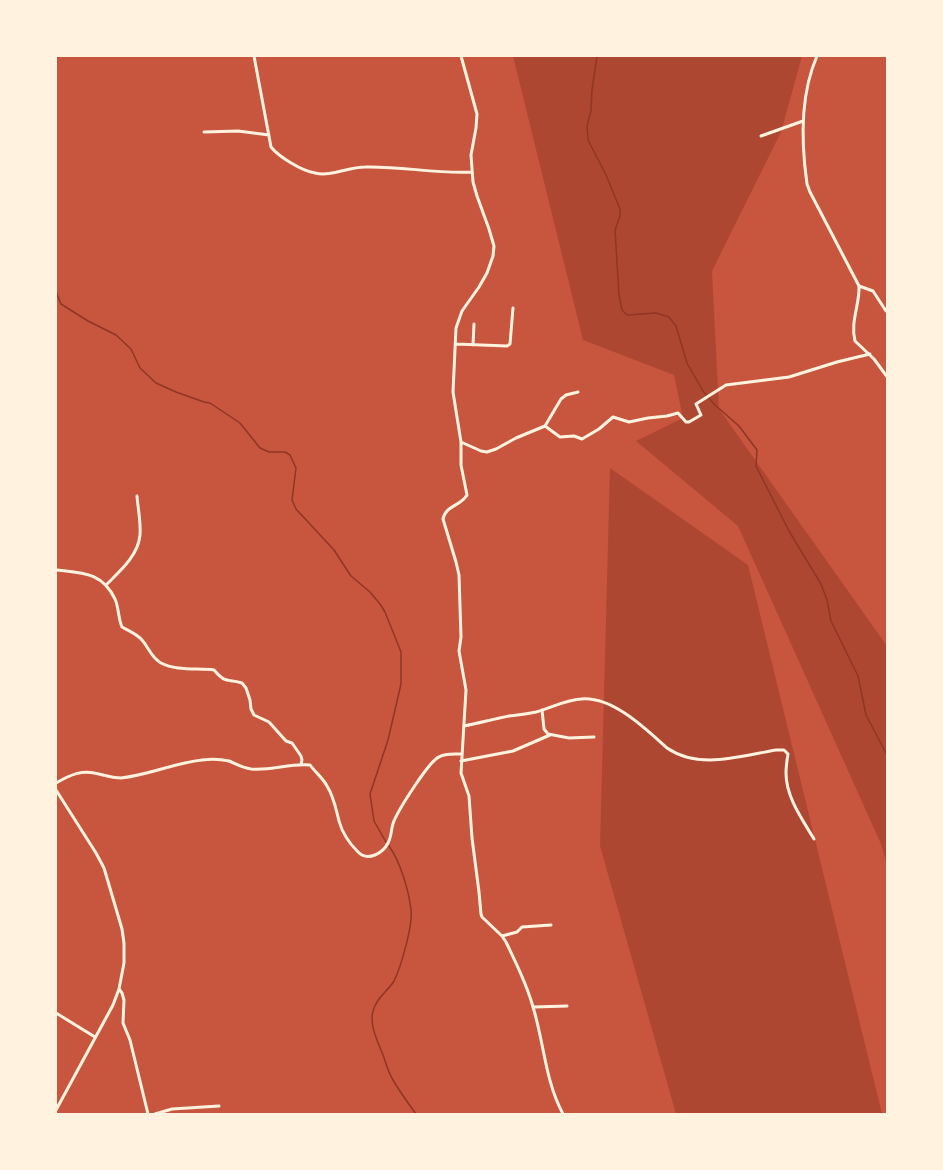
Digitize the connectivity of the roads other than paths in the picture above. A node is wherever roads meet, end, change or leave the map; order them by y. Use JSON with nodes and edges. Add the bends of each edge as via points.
{"nodes":[{"id":1,"x":254,"y":56,"type":"edge"},
{"id":2,"x":461,"y":56,"type":"edge"},
{"id":3,"x":816,"y":56,"type":"edge"},
{"id":4,"x":803,"y":121,"type":"junction"},
{"id":5,"x":204,"y":132,"type":"dead end"},
{"id":6,"x":269,"y":135,"type":"junction"},
{"id":7,"x":761,"y":136,"type":"dead end"},
{"id":8,"x":472,"y":172,"type":"junction"},
{"id":9,"x":859,"y":286,"type":"junction"},
{"id":10,"x":513,"y":308,"type":"dead end"},
{"id":11,"x":886,"y":311,"type":"dead end"},
{"id":12,"x":474,"y":324,"type":"dead end"},
{"id":13,"x":456,"y":344,"type":"junction"},
{"id":14,"x":473,"y":345,"type":"junction"},
{"id":15,"x":870,"y":354,"type":"junction"},
{"id":16,"x":888,"y":378,"type":"edge"},
{"id":17,"x":578,"y":392,"type":"dead end"},
{"id":18,"x":545,"y":426,"type":"junction"},
{"id":19,"x":461,"y":442,"type":"junction"},
{"id":20,"x":137,"y":496,"type":"dead end"},
{"id":21,"x":56,"y":570,"type":"edge"},
{"id":22,"x":106,"y":585,"type":"junction"},
{"id":23,"x":542,"y":710,"type":"junction"},
{"id":24,"x":464,"y":726,"type":"junction"},
{"id":25,"x":550,"y":735,"type":"junction"},
{"id":26,"x":594,"y":737,"type":"dead end"},
{"id":27,"x":461,"y":754,"type":"junction"},
{"id":28,"x":461,"y":761,"type":"junction"},
{"id":29,"x":301,"y":764,"type":"junction"},
{"id":30,"x":56,"y":783,"type":"edge"},
{"id":31,"x":56,"y":790,"type":"edge"},
{"id":32,"x":814,"y":838,"type":"dead end"},
{"id":33,"x":551,"y":925,"type":"dead end"},
{"id":34,"x":502,"y":936,"type":"junction"},
{"id":35,"x":119,"y":989,"type":"junction"},
{"id":36,"x":567,"y":1006,"type":"dead end"},
{"id":37,"x":534,"y":1007,"type":"junction"},
{"id":38,"x":56,"y":1013,"type":"edge"},
{"id":39,"x":95,"y":1037,"type":"junction"},
{"id":40,"x":219,"y":1106,"type":"dead end"},
{"id":41,"x":56,"y":1110,"type":"edge"},
{"id":42,"x":148,"y":1114,"type":"edge"},
{"id":43,"x":154,"y":1114,"type":"edge"},
{"id":44,"x":563,"y":1114,"type":"edge"}],
"edges":[{"from":1,"to":6,"type":"street"},
{"from":2,"to":8,"type":"street","via":[[477,114]]},
{"from":3,"to":4,"type":"street","via":[[806,89]]},
{"from":4,"to":7,"type":"street"},
{"from":4,"to":9,"type":"street","via":[[810,192]]},
{"from":5,"to":6,"type":"street"},
{"from":6,"to":8,"type":"street","via":[[273,150],[314,173],[366,167]]},
{"from":8,"to":13,"type":"street","via":[[494,250],[483,281],[462,311]]},
{"from":9,"to":11,"type":"street","via":[[873,291]]},
{"from":9,"to":15,"type":"street","via":[[853,334],[856,344]]},
{"from":10,"to":14,"type":"street","via":[[510,344]]},
{"from":12,"to":14,"type":"street"},
{"from":13,"to":14,"type":"street"},
{"from":13,"to":19,"type":"street","via":[[453,392]]},
{"from":15,"to":16,"type":"street"},
{"from":15,"to":18,"type":"street","via":[[789,377],[726,386],[696,404],[701,415],[689,422],[678,413],[627,422],[613,417],[582,439],[560,437]]},
{"from":17,"to":18,"type":"street","via":[[563,397]]},
{"from":18,"to":19,"type":"street","via":[[487,452]]},
{"from":19,"to":24,"type":"street","via":[[467,495],[447,510],[443,519],[459,575],[459,651],[466,690]]},
{"from":20,"to":22,"type":"street","via":[[138,547]]},
{"from":21,"to":22,"type":"street","via":[[88,574]]},
{"from":22,"to":29,"type":"street","via":[[116,601],[122,627],[138,636],[155,659],[176,668],[214,670],[222,680],[242,683],[252,712],[291,743],[302,756]]},
{"from":23,"to":24,"type":"street"},
{"from":23,"to":25,"type":"street","via":[[544,729]]},
{"from":23,"to":32,"type":"street","via":[[573,700],[595,700],[621,710],[673,752],[698,760],[784,750],[788,754],[788,789]]},
{"from":24,"to":27,"type":"street"},
{"from":25,"to":26,"type":"street"},
{"from":25,"to":28,"type":"street","via":[[513,751]]},
{"from":27,"to":28,"type":"street"},
{"from":27,"to":29,"type":"street","via":[[443,755],[433,761],[403,804],[388,844],[377,855],[368,857],[358,852],[339,823],[327,785],[310,765]]},
{"from":28,"to":34,"type":"street","via":[[470,802],[481,914]]},
{"from":29,"to":30,"type":"street","via":[[252,769],[225,760],[201,760],[122,778],[84,771]]},
{"from":31,"to":35,"type":"street","via":[[96,853],[111,888],[124,943]]},
{"from":33,"to":34,"type":"street","via":[[522,927]]},
{"from":34,"to":37,"type":"street"},
{"from":35,"to":39,"type":"street"},
{"from":35,"to":42,"type":"street","via":[[124,1000],[123,1023]]},
{"from":36,"to":37,"type":"street"},
{"from":37,"to":44,"type":"street","via":[[554,1094]]},
{"from":38,"to":39,"type":"street"},
{"from":39,"to":41,"type":"street"},
{"from":40,"to":43,"type":"street"}]}
